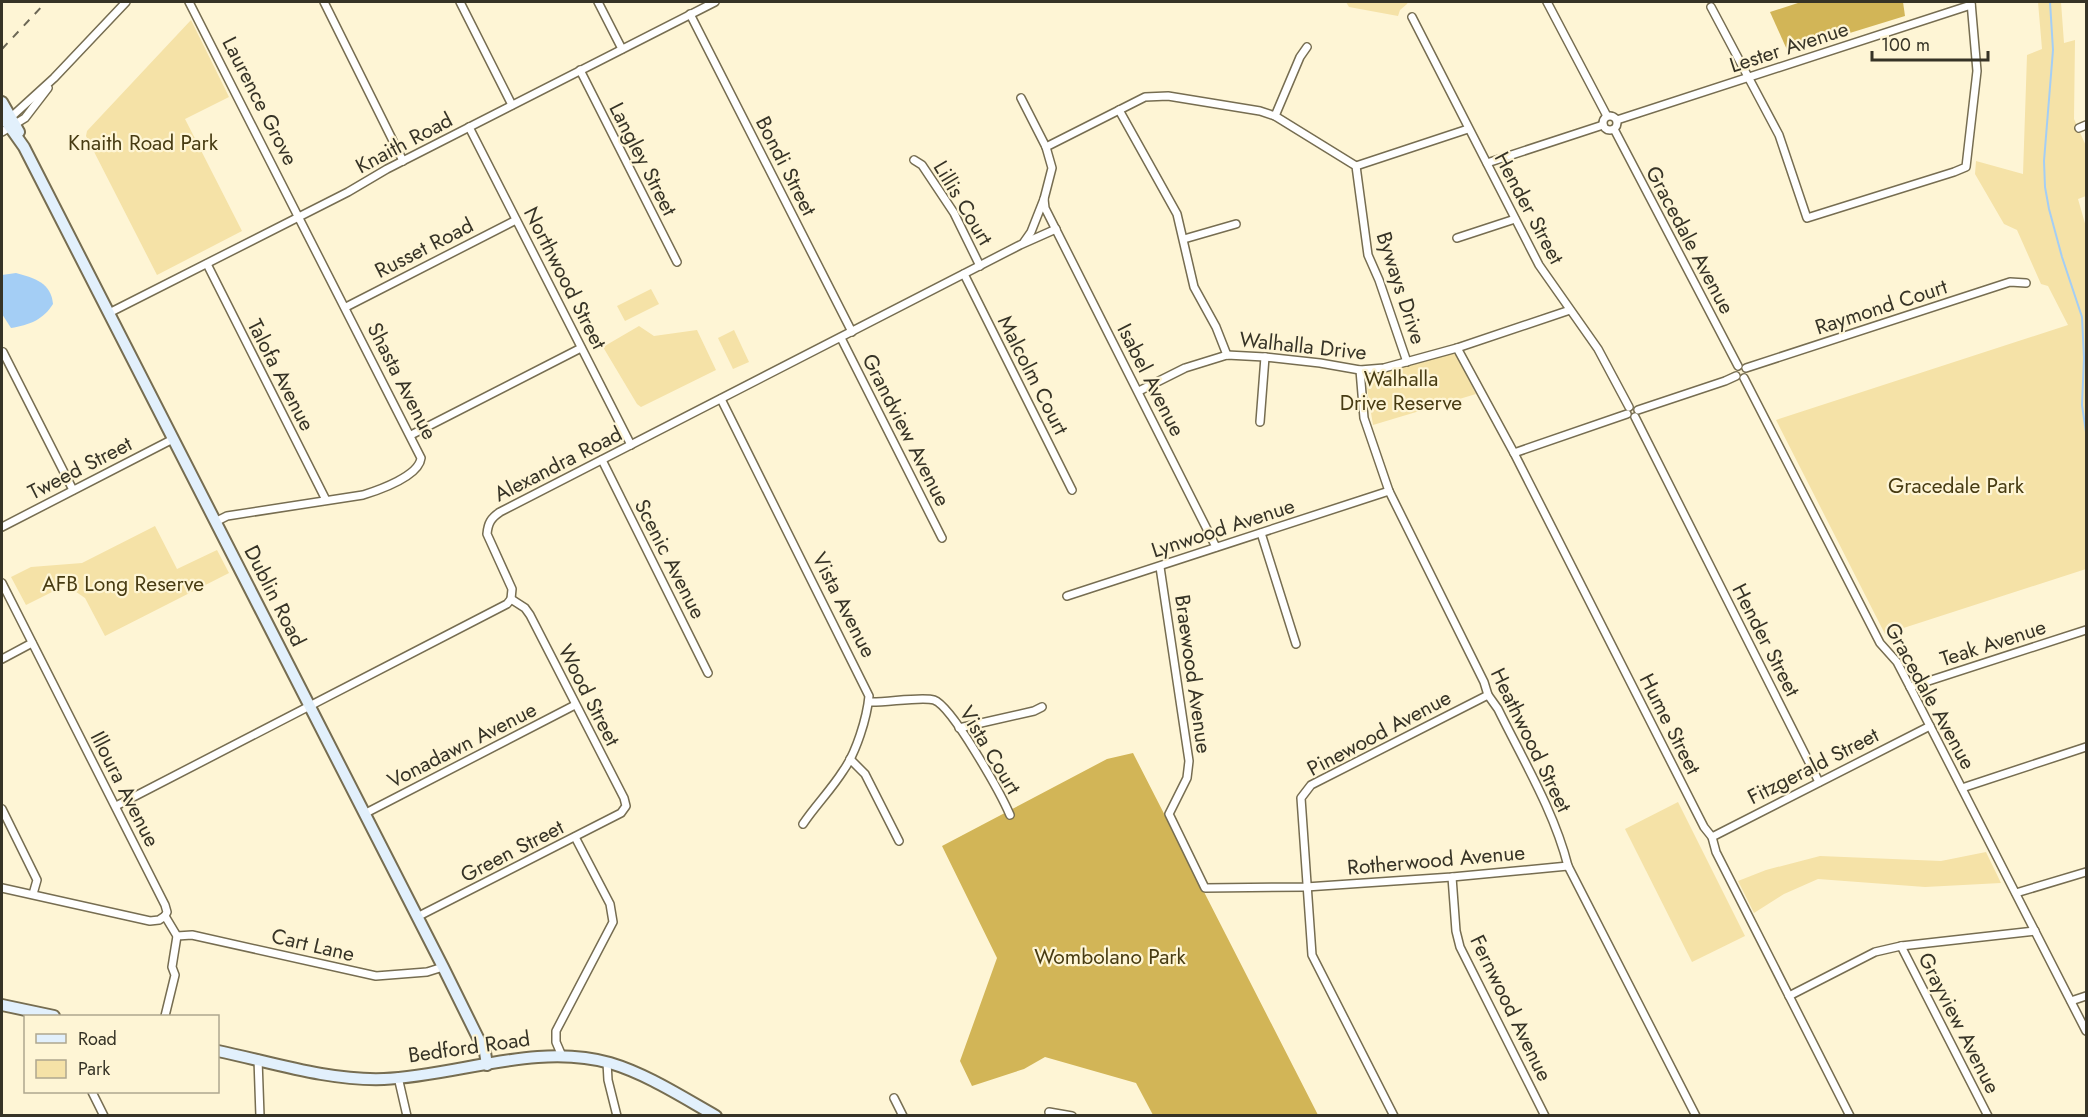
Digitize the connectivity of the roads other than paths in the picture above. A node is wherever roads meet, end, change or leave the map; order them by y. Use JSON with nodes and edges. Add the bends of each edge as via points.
{"nodes":[{"id":1,"x":126,"y":2,"type":"edge"},
{"id":2,"x":189,"y":2,"type":"edge"},
{"id":3,"x":324,"y":2,"type":"edge"},
{"id":4,"x":460,"y":2,"type":"edge"},
{"id":5,"x":598,"y":2,"type":"edge"},
{"id":6,"x":715,"y":2,"type":"edge"},
{"id":7,"x":1547,"y":2,"type":"edge"},
{"id":8,"x":1971,"y":3,"type":"edge"},
{"id":9,"x":1711,"y":7,"type":"dead end"},
{"id":10,"x":690,"y":14,"type":"junction"},
{"id":11,"x":1412,"y":17,"type":"dead end"},
{"id":12,"x":1307,"y":47,"type":"dead end"},
{"id":13,"x":622,"y":49,"type":"junction"},
{"id":14,"x":580,"y":70,"type":"junction"},
{"id":15,"x":1748,"y":78,"type":"junction"},
{"id":16,"x":1021,"y":98,"type":"dead end"},
{"id":17,"x":2,"y":102,"type":"edge"},
{"id":18,"x":512,"y":105,"type":"junction"},
{"id":19,"x":1119,"y":110,"type":"junction"},
{"id":20,"x":1275,"y":116,"type":"junction"},
{"id":21,"x":1607,"y":117,"type":"junction"},
{"id":22,"x":1617,"y":120,"type":"junction"},
{"id":23,"x":6,"y":123,"type":"edge"},
{"id":24,"x":1603,"y":125,"type":"junction"},
{"id":25,"x":469,"y":127,"type":"junction"},
{"id":26,"x":1468,"y":129,"type":"junction"},
{"id":27,"x":1614,"y":129,"type":"junction"},
{"id":28,"x":1046,"y":147,"type":"junction"},
{"id":29,"x":914,"y":160,"type":"dead end"},
{"id":30,"x":403,"y":161,"type":"junction"},
{"id":31,"x":1487,"y":163,"type":"junction"},
{"id":32,"x":1356,"y":166,"type":"junction"},
{"id":33,"x":1044,"y":199,"type":"junction"},
{"id":34,"x":300,"y":216,"type":"junction"},
{"id":35,"x":1515,"y":219,"type":"junction"},
{"id":36,"x":516,"y":220,"type":"junction"},
{"id":37,"x":1236,"y":224,"type":"dead end"},
{"id":38,"x":1056,"y":229,"type":"junction"},
{"id":39,"x":1457,"y":238,"type":"dead end"},
{"id":40,"x":1184,"y":239,"type":"junction"},
{"id":41,"x":1020,"y":245,"type":"junction"},
{"id":42,"x":677,"y":262,"type":"dead end"},
{"id":43,"x":207,"y":264,"type":"junction"},
{"id":44,"x":981,"y":266,"type":"junction"},
{"id":45,"x":964,"y":274,"type":"junction"},
{"id":46,"x":2026,"y":283,"type":"dead end"},
{"id":47,"x":346,"y":307,"type":"junction"},
{"id":48,"x":1570,"y":310,"type":"junction"},
{"id":49,"x":109,"y":313,"type":"junction"},
{"id":50,"x":852,"y":332,"type":"junction"},
{"id":51,"x":841,"y":338,"type":"junction"},
{"id":52,"x":581,"y":348,"type":"junction"},
{"id":53,"x":1457,"y":348,"type":"junction"},
{"id":54,"x":3,"y":352,"type":"dead end"},
{"id":55,"x":1227,"y":355,"type":"junction"},
{"id":56,"x":1265,"y":357,"type":"junction"},
{"id":57,"x":1407,"y":362,"type":"junction"},
{"id":58,"x":1738,"y":366,"type":"junction"},
{"id":59,"x":1746,"y":368,"type":"junction"},
{"id":60,"x":1360,"y":370,"type":"junction"},
{"id":61,"x":1736,"y":376,"type":"junction"},
{"id":62,"x":1744,"y":378,"type":"junction"},
{"id":63,"x":1139,"y":391,"type":"junction"},
{"id":64,"x":721,"y":399,"type":"junction"},
{"id":65,"x":1628,"y":410,"type":"junction"},
{"id":66,"x":1636,"y":414,"type":"junction"},
{"id":67,"x":1260,"y":422,"type":"dead end"},
{"id":68,"x":411,"y":435,"type":"junction"},
{"id":69,"x":173,"y":439,"type":"junction"},
{"id":70,"x":631,"y":445,"type":"junction"},
{"id":71,"x":1514,"y":453,"type":"junction"},
{"id":72,"x":602,"y":460,"type":"junction"},
{"id":73,"x":73,"y":490,"type":"junction"},
{"id":74,"x":1072,"y":490,"type":"dead end"},
{"id":75,"x":1389,"y":491,"type":"junction"},
{"id":76,"x":326,"y":500,"type":"junction"},
{"id":77,"x":215,"y":522,"type":"junction"},
{"id":78,"x":2,"y":527,"type":"edge"},
{"id":79,"x":1260,"y":532,"type":"junction"},
{"id":80,"x":942,"y":538,"type":"dead end"},
{"id":81,"x":1216,"y":547,"type":"junction"},
{"id":82,"x":1160,"y":567,"type":"junction"},
{"id":83,"x":2,"y":583,"type":"edge"},
{"id":84,"x":1067,"y":596,"type":"dead end"},
{"id":85,"x":511,"y":599,"type":"junction"},
{"id":86,"x":2086,"y":630,"type":"edge"},
{"id":87,"x":32,"y":643,"type":"junction"},
{"id":88,"x":1296,"y":644,"type":"dead end"},
{"id":89,"x":2,"y":659,"type":"edge"},
{"id":90,"x":708,"y":673,"type":"dead end"},
{"id":91,"x":1910,"y":687,"type":"junction"},
{"id":92,"x":1488,"y":695,"type":"junction"},
{"id":93,"x":869,"y":702,"type":"junction"},
{"id":94,"x":575,"y":705,"type":"junction"},
{"id":95,"x":310,"y":706,"type":"junction"},
{"id":96,"x":1042,"y":707,"type":"dead end"},
{"id":97,"x":1930,"y":726,"type":"junction"},
{"id":98,"x":959,"y":728,"type":"junction"},
{"id":99,"x":2086,"y":747,"type":"edge"},
{"id":100,"x":850,"y":759,"type":"junction"},
{"id":101,"x":1819,"y":782,"type":"junction"},
{"id":102,"x":1962,"y":788,"type":"junction"},
{"id":103,"x":116,"y":806,"type":"junction"},
{"id":104,"x":2,"y":809,"type":"edge"},
{"id":105,"x":621,"y":813,"type":"joint"},
{"id":106,"x":364,"y":814,"type":"junction"},
{"id":107,"x":1010,"y":815,"type":"dead end"},
{"id":108,"x":803,"y":824,"type":"dead end"},
{"id":109,"x":575,"y":837,"type":"junction"},
{"id":110,"x":1712,"y":837,"type":"junction"},
{"id":111,"x":899,"y":841,"type":"dead end"},
{"id":112,"x":1568,"y":866,"type":"junction"},
{"id":113,"x":2086,"y":872,"type":"edge"},
{"id":114,"x":1452,"y":877,"type":"junction"},
{"id":115,"x":1306,"y":887,"type":"junction"},
{"id":116,"x":2,"y":888,"type":"edge"},
{"id":117,"x":2016,"y":893,"type":"junction"},
{"id":118,"x":33,"y":894,"type":"junction"},
{"id":119,"x":165,"y":916,"type":"junction"},
{"id":120,"x":417,"y":917,"type":"junction"},
{"id":121,"x":2035,"y":931,"type":"junction"},
{"id":122,"x":177,"y":936,"type":"junction"},
{"id":123,"x":1901,"y":946,"type":"junction"},
{"id":124,"x":443,"y":967,"type":"junction"},
{"id":125,"x":1789,"y":996,"type":"junction"},
{"id":126,"x":2086,"y":996,"type":"edge"},
{"id":127,"x":2071,"y":1001,"type":"junction"},
{"id":128,"x":2,"y":1005,"type":"edge"},
{"id":129,"x":45,"y":1015,"type":"edge"},
{"id":130,"x":165,"y":1015,"type":"edge"},
{"id":131,"x":2086,"y":1031,"type":"edge"},
{"id":132,"x":219,"y":1051,"type":"edge"},
{"id":133,"x":561,"y":1056,"type":"junction"},
{"id":134,"x":258,"y":1059,"type":"junction"},
{"id":135,"x":607,"y":1062,"type":"junction"},
{"id":136,"x":487,"y":1065,"type":"junction"},
{"id":137,"x":398,"y":1077,"type":"junction"},
{"id":138,"x":92,"y":1093,"type":"edge"},
{"id":139,"x":894,"y":1098,"type":"dead end"},
{"id":140,"x":1049,"y":1112,"type":"dead end"},
{"id":141,"x":104,"y":1116,"type":"edge"},
{"id":142,"x":260,"y":1116,"type":"edge"},
{"id":143,"x":407,"y":1116,"type":"edge"},
{"id":144,"x":617,"y":1116,"type":"edge"},
{"id":145,"x":716,"y":1116,"type":"edge"},
{"id":146,"x":903,"y":1116,"type":"edge"},
{"id":147,"x":1072,"y":1116,"type":"edge"},
{"id":148,"x":1394,"y":1116,"type":"edge"},
{"id":149,"x":1545,"y":1116,"type":"edge"},
{"id":150,"x":1696,"y":1116,"type":"edge"},
{"id":151,"x":1850,"y":1116,"type":"edge"},
{"id":152,"x":1988,"y":1116,"type":"edge"}],
"edges":[{"from":1,"to":23,"type":"street","via":[[54,78],[25,118]]},
{"from":2,"to":34,"type":"street","name":"Laurence Grove"},
{"from":3,"to":30,"type":"street"},
{"from":4,"to":18,"type":"street"},
{"from":5,"to":13,"type":"street"},
{"from":6,"to":10,"type":"street","name":"Knaith Road"},
{"from":7,"to":21,"type":"street"},
{"from":8,"to":15,"type":"street","name":"Lester Avenue"},
{"from":8,"to":15,"type":"street","via":[[1977,72],[1965,167],[1954,172],[1807,218],[1779,135]]},
{"from":9,"to":15,"type":"street"},
{"from":10,"to":13,"type":"street","name":"Knaith Road"},
{"from":10,"to":50,"type":"street","name":"Bondi Street"},
{"from":11,"to":26,"type":"street","name":"Hender Street"},
{"from":12,"to":20,"type":"street"},
{"from":13,"to":14,"type":"street","name":"Knaith Road"},
{"from":14,"to":18,"type":"street","name":"Knaith Road"},
{"from":14,"to":42,"type":"street","name":"Langley Street"},
{"from":15,"to":22,"type":"street","name":"Lester Avenue"},
{"from":16,"to":28,"type":"street"},
{"from":17,"to":23,"type":"main road","name":"Dublin Road"},
{"from":18,"to":25,"type":"street","name":"Knaith Road"},
{"from":19,"to":20,"type":"street","via":[[1145,97],[1161,95]]},
{"from":19,"to":28,"type":"street"},
{"from":19,"to":40,"type":"street","via":[[1177,214]]},
{"from":20,"to":32,"type":"street"},
{"from":21,"to":22,"type":"street"},
{"from":21,"to":24,"type":"street"},
{"from":22,"to":27,"type":"street"},
{"from":23,"to":49,"type":"main road","name":"Dublin Road","via":[[24,147]]},
{"from":24,"to":27,"type":"street"},
{"from":24,"to":31,"type":"street"},
{"from":25,"to":30,"type":"street","name":"Knaith Road"},
{"from":25,"to":36,"type":"street","name":"Northwood Street"},
{"from":26,"to":31,"type":"street","name":"Hender Street"},
{"from":26,"to":32,"type":"street"},
{"from":27,"to":58,"type":"street","name":"Gracedale Avenue"},
{"from":28,"to":33,"type":"street","via":[[1052,168]]},
{"from":29,"to":44,"type":"street","name":"Lillis Court","via":[[922,165],[954,213]]},
{"from":30,"to":34,"type":"street","name":"Knaith Road"},
{"from":31,"to":35,"type":"street","name":"Hender Street"},
{"from":32,"to":57,"type":"street","name":"Byways Drive","via":[[1368,255]]},
{"from":33,"to":38,"type":"street"},
{"from":33,"to":41,"type":"street","via":[[1028,237]]},
{"from":34,"to":43,"type":"street","name":"Knaith Road"},
{"from":34,"to":47,"type":"street","name":"Shasta Avenue"},
{"from":35,"to":39,"type":"street"},
{"from":35,"to":48,"type":"street","name":"Hender Street","via":[[1539,265]]},
{"from":36,"to":47,"type":"street","name":"Russet Road"},
{"from":36,"to":52,"type":"street","name":"Northwood Street"},
{"from":37,"to":40,"type":"street"},
{"from":38,"to":41,"type":"street","name":"Alexandra Road"},
{"from":38,"to":63,"type":"street","name":"Isabel Avenue"},
{"from":40,"to":55,"type":"street","via":[[1194,286]]},
{"from":41,"to":44,"type":"street","name":"Alexandra Road"},
{"from":43,"to":49,"type":"street","name":"Knaith Road"},
{"from":43,"to":76,"type":"street","name":"Talofa Avenue"},
{"from":44,"to":45,"type":"street","name":"Alexandra Road"},
{"from":45,"to":50,"type":"street","name":"Alexandra Road"},
{"from":45,"to":74,"type":"street","name":"Malcolm Court"},
{"from":46,"to":59,"type":"street","name":"Raymond Court","via":[[2010,282]]},
{"from":47,"to":68,"type":"street","name":"Shasta Avenue"},
{"from":48,"to":53,"type":"street","name":"Walhalla Drive"},
{"from":48,"to":65,"type":"street","name":"Hender Street","via":[[1598,349]]},
{"from":49,"to":69,"type":"main road","name":"Dublin Road"},
{"from":50,"to":51,"type":"street","name":"Alexandra Road"},
{"from":51,"to":64,"type":"street","name":"Alexandra Road"},
{"from":51,"to":80,"type":"street","name":"Grandview Avenue"},
{"from":52,"to":68,"type":"street"},
{"from":52,"to":70,"type":"street","name":"Northwood Street"},
{"from":53,"to":57,"type":"street","name":"Walhalla Drive"},
{"from":53,"to":71,"type":"street","name":"Hume Street"},
{"from":54,"to":73,"type":"street"},
{"from":55,"to":56,"type":"street","name":"Walhalla Drive"},
{"from":55,"to":63,"type":"street","name":"Walhalla Drive","via":[[1185,368]]},
{"from":56,"to":60,"type":"street","name":"Walhalla Drive"},
{"from":56,"to":67,"type":"street"},
{"from":57,"to":60,"type":"street","name":"Walhalla Drive","via":[[1384,369]]},
{"from":58,"to":59,"type":"street"},
{"from":58,"to":61,"type":"street","via":[[1734,370]]},
{"from":59,"to":62,"type":"street"},
{"from":60,"to":75,"type":"street","name":"Heathwood Street","via":[[1364,418]]},
{"from":61,"to":62,"type":"street"},
{"from":61,"to":66,"type":"street"},
{"from":62,"to":91,"type":"street","name":"Gracedale Avenue","via":[[1880,643],[1897,662]]},
{"from":63,"to":81,"type":"street","name":"Isabel Avenue"},
{"from":64,"to":70,"type":"street","name":"Alexandra Road"},
{"from":64,"to":93,"type":"street","name":"Vista Avenue","via":[[868,690]]},
{"from":65,"to":66,"type":"street","via":[[1634,406]]},
{"from":65,"to":71,"type":"street"},
{"from":66,"to":101,"type":"street","name":"Hender Street"},
{"from":68,"to":76,"type":"street","name":"Shasta Avenue","via":[[422,458],[416,470],[378,490]]},
{"from":69,"to":73,"type":"street","name":"Tweed Street"},
{"from":69,"to":77,"type":"main road","name":"Dublin Road"},
{"from":70,"to":72,"type":"street","name":"Alexandra Road"},
{"from":71,"to":110,"type":"street","name":"Hume Street"},
{"from":72,"to":85,"type":"street","name":"Alexandra Road","via":[[493,517],[487,534],[512,589]]},
{"from":72,"to":90,"type":"street","name":"Scenic Avenue"},
{"from":73,"to":78,"type":"street","name":"Tweed Street"},
{"from":75,"to":79,"type":"street","name":"Lynwood Avenue"},
{"from":75,"to":92,"type":"street","name":"Heathwood Street"},
{"from":76,"to":77,"type":"street","name":"Shasta Avenue","via":[[227,516]]},
{"from":77,"to":95,"type":"main road","name":"Dublin Road"},
{"from":79,"to":81,"type":"street","name":"Lynwood Avenue"},
{"from":79,"to":88,"type":"street"},
{"from":81,"to":82,"type":"street","name":"Lynwood Avenue"},
{"from":82,"to":84,"type":"street","name":"Lynwood Avenue"},
{"from":82,"to":115,"type":"street","name":"Braewood Avenue","via":[[1189,760],[1187,778],[1170,810],[1170,818],[1205,888]]},
{"from":83,"to":87,"type":"street","name":"Illoura Avenue"},
{"from":85,"to":94,"type":"street","name":"Wood Street","via":[[530,615]]},
{"from":85,"to":95,"type":"street"},
{"from":86,"to":91,"type":"street","name":"Teak Avenue"},
{"from":87,"to":89,"type":"street"},
{"from":87,"to":103,"type":"street","name":"Illoura Avenue"},
{"from":91,"to":97,"type":"street","name":"Gracedale Avenue"},
{"from":92,"to":112,"type":"street","name":"Heathwood Street","via":[[1546,807]]},
{"from":92,"to":115,"type":"street","name":"Pinewood Avenue","via":[[1311,785],[1301,798]]},
{"from":93,"to":98,"type":"street","name":"Vista Court","via":[[934,700],[947,709]]},
{"from":93,"to":100,"type":"street"},
{"from":94,"to":105,"type":"street","name":"Wood Street","via":[[624,798],[626,806]]},
{"from":94,"to":106,"type":"street","name":"Vonadawn Avenue"},
{"from":95,"to":103,"type":"street"},
{"from":95,"to":106,"type":"main road","name":"Dublin Road"},
{"from":96,"to":98,"type":"street"},
{"from":97,"to":101,"type":"street","name":"Fitzgerald Street"},
{"from":97,"to":102,"type":"street","name":"Gracedale Avenue"},
{"from":98,"to":107,"type":"street","name":"Vista Court"},
{"from":99,"to":102,"type":"street"},
{"from":100,"to":108,"type":"street"},
{"from":100,"to":111,"type":"street","via":[[865,774]]},
{"from":101,"to":110,"type":"street","name":"Fitzgerald Street"},
{"from":102,"to":117,"type":"street","name":"Gracedale Avenue"},
{"from":103,"to":119,"type":"street","name":"Illoura Avenue","via":[[165,905]]},
{"from":104,"to":118,"type":"street","via":[[37,880]]},
{"from":105,"to":109,"type":"street","name":"Green Street"},
{"from":106,"to":120,"type":"main road","name":"Dublin Road"},
{"from":109,"to":120,"type":"street","name":"Green Street"},
{"from":109,"to":133,"type":"street","via":[[610,904],[613,922],[556,1031]]},
{"from":110,"to":125,"type":"street","name":"Hume Street"},
{"from":112,"to":114,"type":"street","name":"Rotherwood Avenue"},
{"from":112,"to":150,"type":"street","name":"Heathwood Street"},
{"from":113,"to":117,"type":"street"},
{"from":114,"to":115,"type":"street","name":"Rotherwood Avenue"},
{"from":114,"to":149,"type":"street","name":"Fernwood Avenue","via":[[1460,947]]},
{"from":115,"to":148,"type":"street","name":"Pinewood Avenue","via":[[1312,955]]},
{"from":116,"to":118,"type":"street"},
{"from":117,"to":121,"type":"street","name":"Gracedale Avenue"},
{"from":118,"to":119,"type":"street","via":[[150,921]]},
{"from":119,"to":122,"type":"street","name":"Illoura Avenue"},
{"from":120,"to":124,"type":"main road","name":"Dublin Road"},
{"from":121,"to":123,"type":"street"},
{"from":121,"to":127,"type":"street","name":"Gracedale Avenue"},
{"from":122,"to":124,"type":"street","name":"Cart Lane","via":[[192,935],[376,976]]},
{"from":122,"to":130,"type":"street","via":[[172,967],[175,975]]},
{"from":123,"to":125,"type":"street","via":[[1875,952]]},
{"from":123,"to":152,"type":"street","name":"Grayview Avenue"},
{"from":124,"to":136,"type":"main road","name":"Dublin Road"},
{"from":125,"to":151,"type":"street","name":"Hume Street"},
{"from":126,"to":127,"type":"street"},
{"from":127,"to":131,"type":"street","name":"Gracedale Avenue"},
{"from":128,"to":129,"type":"main road"},
{"from":132,"to":134,"type":"main road","name":"Bedford Road"},
{"from":133,"to":135,"type":"main road","name":"Bedford Road"},
{"from":133,"to":136,"type":"main road","name":"Bedford Road"},
{"from":134,"to":137,"type":"main road","name":"Bedford Road","via":[[314,1072]]},
{"from":134,"to":142,"type":"street"},
{"from":135,"to":144,"type":"street"},
{"from":135,"to":145,"type":"main road","name":"Bedford Road"},
{"from":136,"to":137,"type":"main road","name":"Bedford Road"},
{"from":137,"to":143,"type":"street"},
{"from":138,"to":141,"type":"street"},
{"from":139,"to":146,"type":"street"},
{"from":140,"to":147,"type":"street"}]}
